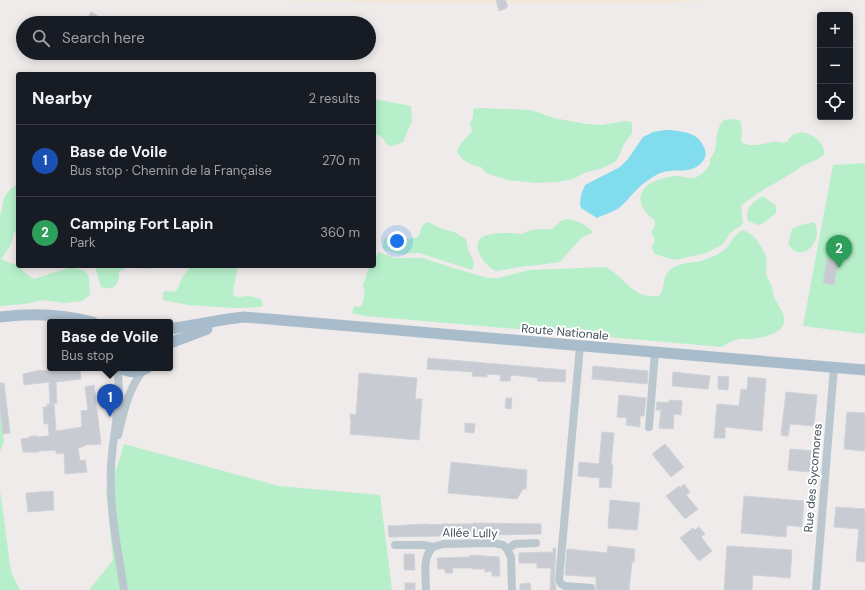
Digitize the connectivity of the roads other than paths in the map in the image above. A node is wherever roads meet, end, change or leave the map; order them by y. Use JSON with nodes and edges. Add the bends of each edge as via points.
{"nodes":[{"id":1,"x":39,"y":315,"type":"junction"},
{"id":2,"x":0,"y":317,"type":"edge"},
{"id":3,"x":55,"y":319,"type":"edge"},
{"id":4,"x":78,"y":319,"type":"edge"},
{"id":5,"x":263,"y":320,"type":"junction"},
{"id":6,"x":173,"y":328,"type":"edge"},
{"id":7,"x":173,"y":342,"type":"edge"},
{"id":8,"x":580,"y":346,"type":"junction"},
{"id":9,"x":655,"y":352,"type":"junction"},
{"id":10,"x":834,"y":367,"type":"junction"},
{"id":11,"x":865,"y":370,"type":"edge"},
{"id":12,"x":119,"y":371,"type":"edge"},
{"id":13,"x":127,"y":371,"type":"edge"},
{"id":14,"x":137,"y":371,"type":"edge"},
{"id":15,"x":143,"y":371,"type":"edge"},
{"id":16,"x":649,"y":428,"type":"dead end"},
{"id":17,"x":112,"y":459,"type":"junction"},
{"id":18,"x":536,"y":543,"type":"dead end"},
{"id":19,"x":395,"y":546,"type":"dead end"},
{"id":20,"x":433,"y":547,"type":"junction"},
{"id":21,"x":507,"y":549,"type":"junction"},
{"id":22,"x":591,"y":588,"type":"dead end"},
{"id":23,"x":124,"y":590,"type":"edge"},
{"id":24,"x":426,"y":590,"type":"edge"},
{"id":25,"x":512,"y":590,"type":"edge"},
{"id":26,"x":816,"y":590,"type":"edge"}],
"edges":[{"from":1,"to":2,"type":"main road"},
{"from":1,"to":3,"type":"main road"},
{"from":1,"to":4,"type":"main road"},
{"from":5,"to":6,"type":"main road","via":[[235,318]]},
{"from":5,"to":7,"type":"main road","via":[[222,324]]},
{"from":5,"to":8,"type":"main road","name":"Route Nationale"},
{"from":8,"to":9,"type":"main road","name":"Route Nationale"},
{"from":8,"to":22,"type":"street","via":[[560,580],[565,586]]},
{"from":9,"to":10,"type":"main road","name":"Route Nationale"},
{"from":9,"to":16,"type":"street"},
{"from":10,"to":11,"type":"main road","name":"Route Nationale"},
{"from":10,"to":26,"type":"street","name":"Rue des Sycomores"},
{"from":12,"to":17,"type":"street"},
{"from":13,"to":14,"type":"main road"},
{"from":15,"to":17,"type":"street","via":[[129,393]]},
{"from":17,"to":23,"type":"street","via":[[111,492]]},
{"from":18,"to":21,"type":"street","name":"Allée Lully","via":[[515,544]]},
{"from":19,"to":20,"type":"street","name":"Allée Lully"},
{"from":20,"to":21,"type":"street","name":"Allée Lully","via":[[443,544],[493,543],[503,545]]},
{"from":20,"to":24,"type":"street","name":"Allée Lully","via":[[426,559]]},
{"from":21,"to":25,"type":"street","name":"Allée Lully","via":[[511,557]]}]}
